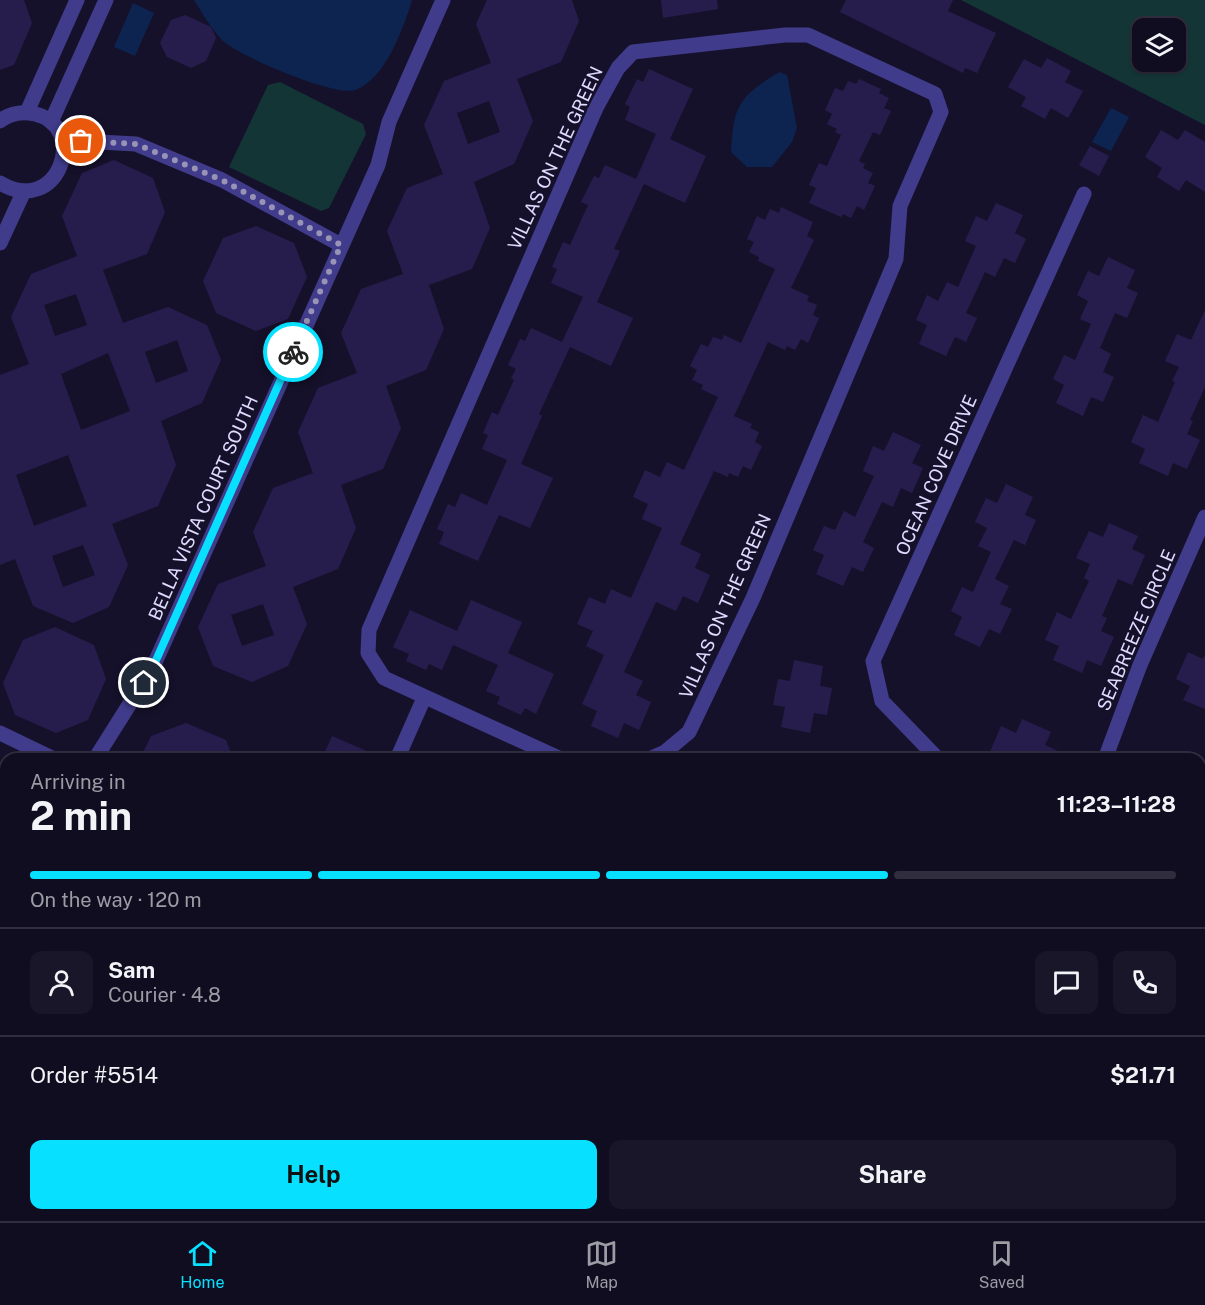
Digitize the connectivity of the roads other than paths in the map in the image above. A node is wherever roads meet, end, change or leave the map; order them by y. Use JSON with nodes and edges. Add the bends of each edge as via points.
{"nodes":[{"id":1,"x":106,"y":0,"type":"edge"},
{"id":2,"x":443,"y":0,"type":"edge"},
{"id":3,"x":76,"y":3,"type":"edge"},
{"id":4,"x":99,"y":17,"type":"junction"},
{"id":5,"x":22,"y":113,"type":"junction"},
{"id":6,"x":0,"y":114,"type":"edge"},
{"id":7,"x":0,"y":121,"type":"edge"},
{"id":8,"x":51,"y":122,"type":"junction"},
{"id":9,"x":62,"y":140,"type":"junction"},
{"id":10,"x":0,"y":183,"type":"edge"},
{"id":11,"x":24,"y":191,"type":"junction"},
{"id":12,"x":1084,"y":194,"type":"dead end"},
{"id":13,"x":0,"y":243,"type":"edge"},
{"id":14,"x":341,"y":245,"type":"junction"},
{"id":15,"x":1205,"y":517,"type":"edge"},
{"id":16,"x":424,"y":698,"type":"junction"},
{"id":17,"x":0,"y":734,"type":"edge"},
{"id":18,"x":41,"y":753,"type":"edge"},
{"id":19,"x":99,"y":753,"type":"edge"},
{"id":20,"x":400,"y":753,"type":"edge"},
{"id":21,"x":548,"y":753,"type":"edge"},
{"id":22,"x":663,"y":753,"type":"edge"},
{"id":23,"x":932,"y":753,"type":"edge"},
{"id":24,"x":1107,"y":753,"type":"edge"}],
"edges":[{"from":1,"to":4,"type":"street"},
{"from":2,"to":14,"type":"street","name":"BELLA VISTA COURT SOUTH","via":[[389,122],[378,165]]},
{"from":3,"to":4,"type":"street"},
{"from":3,"to":5,"type":"street"},
{"from":4,"to":8,"type":"street"},
{"from":5,"to":6,"type":"street"},
{"from":5,"to":7,"type":"street"},
{"from":5,"to":8,"type":"street","via":[[40,115]]},
{"from":8,"to":9,"type":"street"},
{"from":9,"to":11,"type":"street","via":[[62,165],[56,176],[36,190]]},
{"from":9,"to":14,"type":"street","via":[[136,144],[222,180]]},
{"from":10,"to":11,"type":"street"},
{"from":11,"to":13,"type":"street"},
{"from":12,"to":23,"type":"street","name":"OCEAN COVE DRIVE","via":[[873,662],[882,701]]},
{"from":14,"to":19,"type":"street","name":"BELLA VISTA COURT SOUTH","via":[[153,667]]},
{"from":15,"to":24,"type":"street","name":"SEABREEZE CIRCLE","via":[[1140,665]]},
{"from":16,"to":20,"type":"street"},
{"from":16,"to":21,"type":"street","name":"VILLAS ON THE GREEN"},
{"from":16,"to":22,"type":"street","name":"VILLAS ON THE GREEN","via":[[384,678],[368,653],[369,630],[596,108],[618,68],[633,52],[808,35],[935,94],[941,112],[900,206],[897,259],[753,598],[689,732]]},
{"from":17,"to":18,"type":"street"}]}
